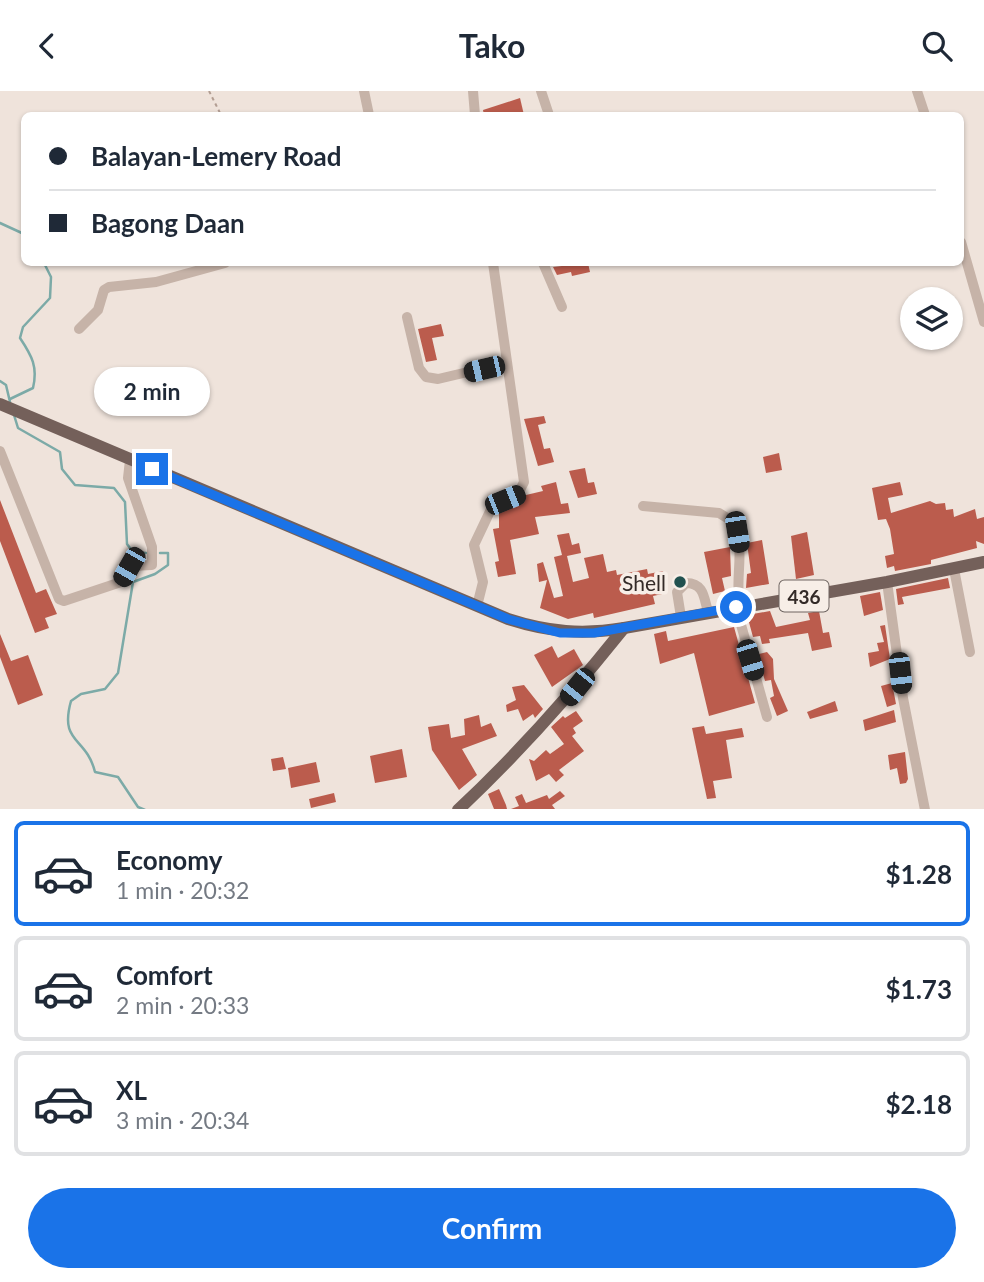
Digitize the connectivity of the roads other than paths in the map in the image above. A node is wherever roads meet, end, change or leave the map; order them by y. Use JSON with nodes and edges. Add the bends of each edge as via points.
{"nodes":[{"id":1,"x":364,"y":91,"type":"edge"},
{"id":2,"x":473,"y":91,"type":"edge"},
{"id":3,"x":541,"y":91,"type":"edge"},
{"id":4,"x":917,"y":91,"type":"edge"},
{"id":5,"x":368,"y":112,"type":"edge"},
{"id":6,"x":475,"y":112,"type":"edge"},
{"id":7,"x":548,"y":112,"type":"edge"},
{"id":8,"x":924,"y":112,"type":"edge"},
{"id":9,"x":964,"y":252,"type":"edge"},
{"id":10,"x":214,"y":266,"type":"edge"},
{"id":11,"x":493,"y":266,"type":"edge"},
{"id":12,"x":544,"y":266,"type":"edge"},
{"id":13,"x":562,"y":307,"type":"dead end"},
{"id":14,"x":407,"y":317,"type":"dead end"},
{"id":15,"x":984,"y":322,"type":"edge"},
{"id":16,"x":79,"y":329,"type":"dead end"},
{"id":17,"x":506,"y":363,"type":"junction"},
{"id":18,"x":1,"y":405,"type":"edge"},
{"id":19,"x":0,"y":451,"type":"edge"},
{"id":20,"x":130,"y":460,"type":"junction"},
{"id":21,"x":643,"y":506,"type":"dead end"},
{"id":22,"x":984,"y":562,"type":"edge"},
{"id":23,"x":954,"y":569,"type":"junction"},
{"id":24,"x":887,"y":582,"type":"junction"},
{"id":25,"x":477,"y":605,"type":"junction"},
{"id":26,"x":738,"y":607,"type":"junction"},
{"id":27,"x":708,"y":612,"type":"junction"},
{"id":28,"x":681,"y":617,"type":"junction"},
{"id":29,"x":624,"y":628,"type":"junction"},
{"id":30,"x":970,"y":652,"type":"dead end"},
{"id":31,"x":767,"y":717,"type":"dead end"},
{"id":32,"x":459,"y":809,"type":"edge"},
{"id":33,"x":925,"y":809,"type":"edge"}],
"edges":[{"from":1,"to":5,"type":"street"},
{"from":2,"to":6,"type":"street"},
{"from":3,"to":7,"type":"street"},
{"from":4,"to":8,"type":"street"},
{"from":9,"to":15,"type":"street"},
{"from":10,"to":16,"type":"street","via":[[156,282],[109,287],[98,310]]},
{"from":11,"to":17,"type":"street"},
{"from":12,"to":13,"type":"street"},
{"from":14,"to":17,"type":"street","via":[[419,368],[426,377],[438,379]]},
{"from":17,"to":25,"type":"street","via":[[524,482],[518,494],[493,505],[474,545],[483,582]]},
{"from":18,"to":20,"type":"main road","number":"436"},
{"from":19,"to":20,"type":"street","via":[[59,599],[64,601],[121,582],[129,567],[152,565],[152,547],[128,478]]},
{"from":20,"to":25,"type":"main road","number":"436"},
{"from":21,"to":26,"type":"street","via":[[719,513],[732,521],[740,547]]},
{"from":22,"to":23,"type":"main road","number":"436"},
{"from":23,"to":24,"type":"main road","number":"436"},
{"from":23,"to":30,"type":"street"},
{"from":24,"to":26,"type":"main road","number":"436"},
{"from":24,"to":33,"type":"street"},
{"from":25,"to":29,"type":"main road","number":"436","via":[[560,633]]},
{"from":26,"to":27,"type":"main road","number":"436"},
{"from":26,"to":31,"type":"street"},
{"from":27,"to":28,"type":"main road","number":"436"},
{"from":27,"to":28,"type":"street","via":[[701,588],[686,583],[677,592]]},
{"from":28,"to":29,"type":"main road","number":"436"},
{"from":29,"to":32,"type":"main road","via":[[564,703]]}]}
